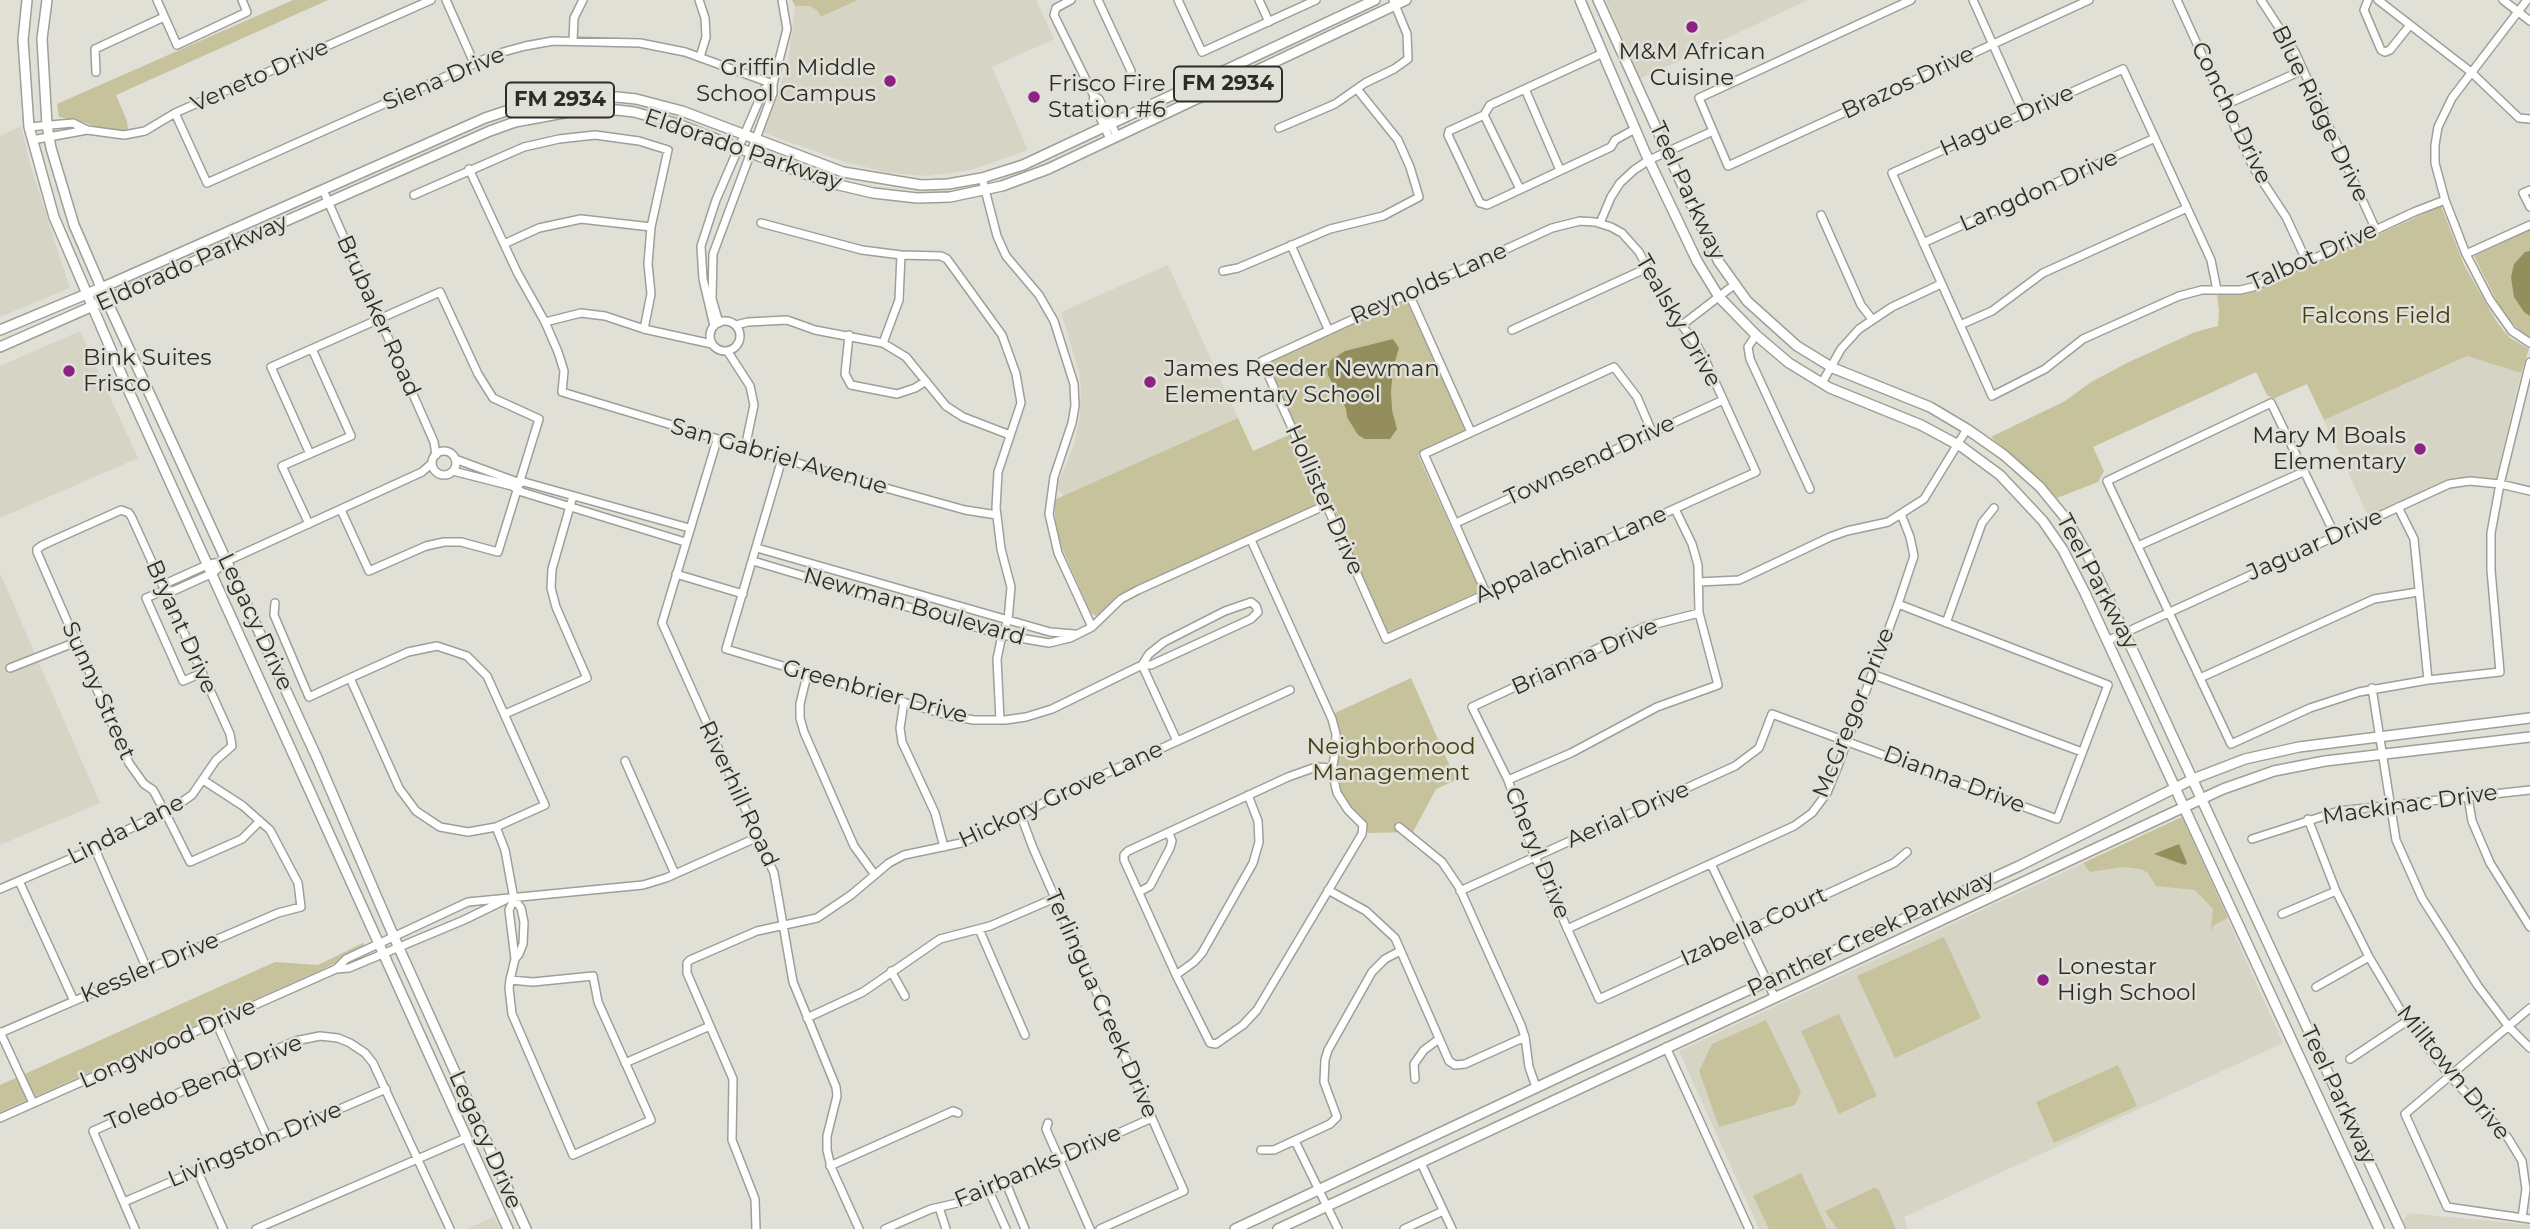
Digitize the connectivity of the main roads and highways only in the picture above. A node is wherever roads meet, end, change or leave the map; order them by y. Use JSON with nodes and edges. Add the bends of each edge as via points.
{"nodes":[{"id":1,"x":27,"y":0,"type":"edge"},
{"id":2,"x":47,"y":0,"type":"edge"},
{"id":3,"x":1375,"y":0,"type":"edge"},
{"id":4,"x":1406,"y":0,"type":"edge"},
{"id":5,"x":1580,"y":0,"type":"edge"},
{"id":6,"x":1598,"y":0,"type":"edge"},
{"id":7,"x":1394,"y":3,"type":"edge"},
{"id":8,"x":24,"y":19,"type":"junction"},
{"id":9,"x":44,"y":20,"type":"junction"},
{"id":10,"x":1620,"y":47,"type":"junction"},
{"id":11,"x":1603,"y":53,"type":"junction"},
{"id":12,"x":1052,"y":152,"type":"junction"},
{"id":13,"x":1058,"y":164,"type":"junction"},
{"id":14,"x":101,"y":288,"type":"junction"},
{"id":15,"x":87,"y":294,"type":"junction"},
{"id":16,"x":107,"y":301,"type":"junction"},
{"id":17,"x":93,"y":307,"type":"junction"},
{"id":18,"x":0,"y":330,"type":"edge"},
{"id":19,"x":0,"y":347,"type":"edge"},
{"id":20,"x":163,"y":424,"type":"junction"},
{"id":21,"x":148,"y":431,"type":"junction"},
{"id":22,"x":2530,"y":718,"type":"edge"},
{"id":23,"x":2530,"y":737,"type":"edge"},
{"id":24,"x":2193,"y":779,"type":"junction"},
{"id":25,"x":2174,"y":788,"type":"junction"},
{"id":26,"x":2202,"y":798,"type":"junction"},
{"id":27,"x":2183,"y":806,"type":"junction"},
{"id":28,"x":2065,"y":843,"type":"junction"},
{"id":29,"x":2073,"y":860,"type":"junction"},
{"id":30,"x":1936,"y":905,"type":"junction"},
{"id":31,"x":2254,"y":911,"type":"junction"},
{"id":32,"x":2236,"y":918,"type":"junction"},
{"id":33,"x":1943,"y":921,"type":"junction"},
{"id":34,"x":2305,"y":1023,"type":"junction"},
{"id":35,"x":2289,"y":1032,"type":"junction"},
{"id":36,"x":1536,"y":1087,"type":"junction"},
{"id":37,"x":1544,"y":1104,"type":"junction"},
{"id":38,"x":482,"y":1132,"type":"junction"},
{"id":39,"x":466,"y":1138,"type":"junction"},
{"id":40,"x":1412,"y":1146,"type":"junction"},
{"id":41,"x":1421,"y":1163,"type":"junction"},
{"id":42,"x":508,"y":1229,"type":"edge"},
{"id":43,"x":526,"y":1229,"type":"edge"},
{"id":44,"x":1235,"y":1229,"type":"edge"},
{"id":45,"x":1278,"y":1229,"type":"edge"},
{"id":46,"x":2379,"y":1229,"type":"edge"},
{"id":47,"x":2400,"y":1229,"type":"edge"}],
"edges":[{"from":1,"to":8,"type":"main road","name":"Legacy Drive"},
{"from":2,"to":9,"type":"main road","name":"Legacy Drive"},
{"from":3,"to":12,"type":"main road","name":"Eldorado Parkway","number":"FM 2934"},
{"from":4,"to":7,"type":"main road","name":"Eldorado Parkway","number":"FM 2934"},
{"from":5,"to":11,"type":"main road","name":"Teel Parkway"},
{"from":6,"to":10,"type":"main road","name":"Teel Parkway"},
{"from":7,"to":13,"type":"main road","name":"Eldorado Parkway","number":"FM 2934"},
{"from":8,"to":9,"type":"main road"},
{"from":8,"to":15,"type":"main road","name":"Legacy Drive","via":[[32,141],[54,217]]},
{"from":9,"to":14,"type":"main road","name":"Legacy Drive","via":[[49,137],[67,208]]},
{"from":10,"to":11,"type":"main road"},
{"from":10,"to":24,"type":"main road","name":"Teel Parkway","via":[[1719,262],[1747,301],[1797,346],[1830,366],[1930,407],[1967,429],[2040,487],[2067,520]]},
{"from":11,"to":25,"type":"main road","name":"Teel Parkway","via":[[1697,261],[1719,297],[1789,363],[1822,383],[1958,445],[2000,475],[2043,521],[2078,577]]},
{"from":12,"to":13,"type":"main road"},
{"from":12,"to":14,"type":"main road","name":"Eldorado Parkway","number":"FM 2934","via":[[982,178],[921,186],[843,172],[682,111],[636,99],[568,99],[485,118]]},
{"from":13,"to":16,"type":"main road","name":"Eldorado Parkway","number":"FM 2934","via":[[985,191],[917,198],[873,193],[797,171],[678,124],[634,112],[569,112],[490,131]]},
{"from":14,"to":15,"type":"main road","name":"Eldorado Parkway","number":"FM 2934"},
{"from":14,"to":16,"type":"main road","name":"Legacy Drive"},
{"from":15,"to":17,"type":"main road","name":"Legacy Drive"},
{"from":15,"to":18,"type":"main road","name":"Eldorado Parkway","number":"FM 2934"},
{"from":16,"to":17,"type":"main road","name":"Eldorado Parkway","number":"FM 2934"},
{"from":16,"to":20,"type":"main road","name":"Legacy Drive"},
{"from":17,"to":19,"type":"main road","name":"Eldorado Parkway","number":"FM 2934"},
{"from":17,"to":21,"type":"main road","name":"Legacy Drive"},
{"from":20,"to":21,"type":"main road"},
{"from":20,"to":38,"type":"main road","name":"Legacy Drive"},
{"from":21,"to":39,"type":"main road","name":"Legacy Drive"},
{"from":22,"to":24,"type":"main road","name":"Panther Creek Parkway","via":[[2299,747],[2245,759]]},
{"from":23,"to":26,"type":"main road","name":"Panther Creek Parkway","via":[[2325,761],[2274,771]]},
{"from":24,"to":25,"type":"main road","name":"Panther Creek Parkway"},
{"from":24,"to":26,"type":"main road","name":"Teel Parkway"},
{"from":25,"to":27,"type":"main road","name":"Teel Parkway"},
{"from":25,"to":28,"type":"main road","name":"Panther Creek Parkway"},
{"from":26,"to":27,"type":"main road","name":"Panther Creek Parkway"},
{"from":26,"to":31,"type":"main road","name":"Teel Parkway"},
{"from":27,"to":29,"type":"main road","name":"Panther Creek Parkway"},
{"from":27,"to":32,"type":"main road","name":"Teel Parkway"},
{"from":28,"to":29,"type":"main road"},
{"from":28,"to":30,"type":"main road","name":"Panther Creek Parkway"},
{"from":29,"to":33,"type":"main road","name":"Panther Creek Parkway"},
{"from":30,"to":33,"type":"main road"},
{"from":30,"to":36,"type":"main road","name":"Panther Creek Parkway"},
{"from":31,"to":32,"type":"main road"},
{"from":31,"to":34,"type":"main road","name":"Teel Parkway"},
{"from":32,"to":35,"type":"main road","name":"Teel Parkway"},
{"from":33,"to":37,"type":"main road","name":"Panther Creek Parkway"},
{"from":34,"to":35,"type":"main road"},
{"from":34,"to":47,"type":"main road","name":"Teel Parkway"},
{"from":35,"to":46,"type":"main road","name":"Teel Parkway"},
{"from":36,"to":37,"type":"main road"},
{"from":36,"to":40,"type":"main road","name":"Panther Creek Parkway"},
{"from":37,"to":41,"type":"main road","name":"Panther Creek Parkway"},
{"from":38,"to":39,"type":"main road"},
{"from":38,"to":43,"type":"main road","name":"Legacy Drive"},
{"from":39,"to":42,"type":"main road","name":"Legacy Drive"},
{"from":40,"to":41,"type":"main road"},
{"from":40,"to":44,"type":"main road","name":"Panther Creek Parkway"},
{"from":41,"to":45,"type":"main road","name":"Panther Creek Parkway"}]}
